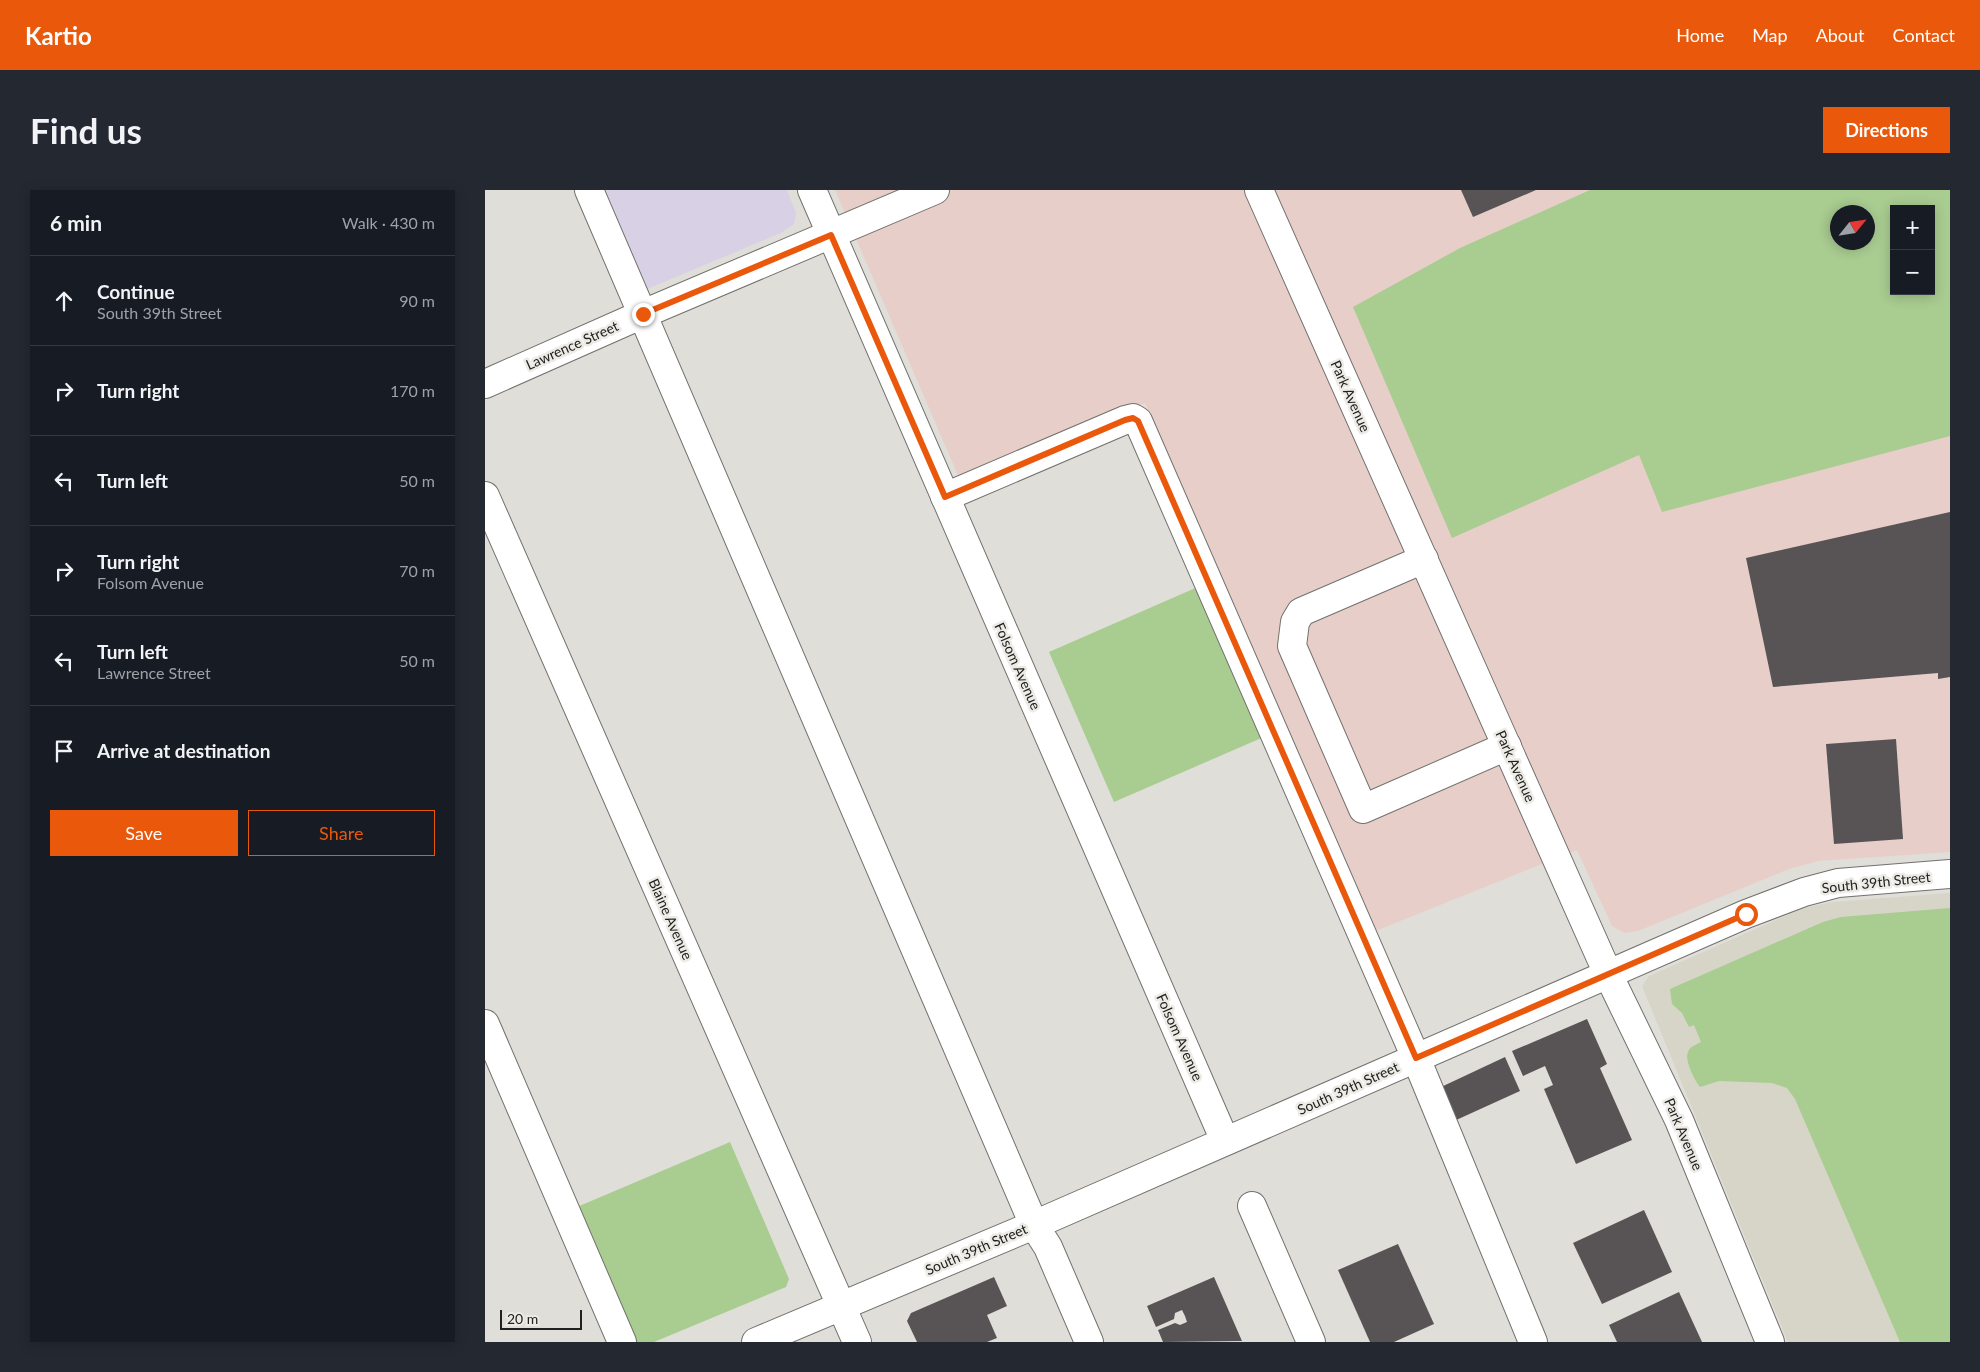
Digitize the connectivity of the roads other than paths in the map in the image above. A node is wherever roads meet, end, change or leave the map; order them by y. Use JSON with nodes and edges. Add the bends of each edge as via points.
{"nodes":[{"id":1,"x":589,"y":190,"type":"edge"},
{"id":2,"x":811,"y":190,"type":"edge"},
{"id":3,"x":935,"y":190,"type":"edge"},
{"id":4,"x":1259,"y":190,"type":"edge"},
{"id":5,"x":831,"y":235,"type":"junction"},
{"id":6,"x":643,"y":314,"type":"junction"},
{"id":7,"x":485,"y":384,"type":"edge"},
{"id":8,"x":485,"y":496,"type":"edge"},
{"id":9,"x":945,"y":497,"type":"junction"},
{"id":10,"x":1424,"y":558,"type":"junction"},
{"id":11,"x":1507,"y":746,"type":"junction"},
{"id":12,"x":1950,"y":874,"type":"edge"},
{"id":13,"x":1608,"y":974,"type":"junction"},
{"id":14,"x":485,"y":1024,"type":"edge"},
{"id":15,"x":1416,"y":1058,"type":"junction"},
{"id":16,"x":1225,"y":1141,"type":"junction"},
{"id":17,"x":1252,"y":1206,"type":"dead end"},
{"id":18,"x":1033,"y":1225,"type":"junction"},
{"id":19,"x":841,"y":1305,"type":"junction"},
{"id":20,"x":622,"y":1342,"type":"edge"},
{"id":21,"x":756,"y":1342,"type":"edge"},
{"id":22,"x":857,"y":1342,"type":"edge"},
{"id":23,"x":1089,"y":1342,"type":"edge"},
{"id":24,"x":1311,"y":1342,"type":"edge"},
{"id":25,"x":1533,"y":1342,"type":"edge"},
{"id":26,"x":1770,"y":1342,"type":"edge"}],
"edges":[{"from":1,"to":6,"type":"street"},
{"from":2,"to":5,"type":"street","name":"Folsom Avenue"},
{"from":3,"to":5,"type":"street","name":"Lawrence Street"},
{"from":4,"to":10,"type":"street","name":"Park Avenue"},
{"from":5,"to":6,"type":"street","name":"Lawrence Street"},
{"from":5,"to":9,"type":"street","name":"Folsom Avenue"},
{"from":6,"to":7,"type":"street","name":"Lawrence Street"},
{"from":6,"to":18,"type":"street"},
{"from":8,"to":19,"type":"street","name":"Blaine Avenue"},
{"from":9,"to":15,"type":"street","via":[[1125,420],[1133,418],[1138,421]]},
{"from":9,"to":16,"type":"street","name":"Folsom Avenue"},
{"from":10,"to":11,"type":"street","name":"Park Avenue"},
{"from":10,"to":11,"type":"street","via":[[1301,612],[1295,622],[1292,646],[1355,791],[1363,809]]},
{"from":11,"to":13,"type":"street","name":"Park Avenue"},
{"from":12,"to":13,"type":"street","name":"South 39th Street","via":[[1837,883],[1803,892]]},
{"from":13,"to":15,"type":"street","name":"South 39th Street"},
{"from":13,"to":26,"type":"street","name":"Park Avenue","via":[[1679,1120]]},
{"from":14,"to":20,"type":"street"},
{"from":15,"to":16,"type":"street","name":"South 39th Street"},
{"from":15,"to":25,"type":"street"},
{"from":16,"to":18,"type":"street","name":"South 39th Street"},
{"from":17,"to":24,"type":"street"},
{"from":18,"to":19,"type":"street","name":"South 39th Street"},
{"from":18,"to":23,"type":"street","via":[[1048,1247]]},
{"from":19,"to":21,"type":"street","name":"South 39th Street"},
{"from":19,"to":22,"type":"street","name":"Blaine Avenue"}]}
